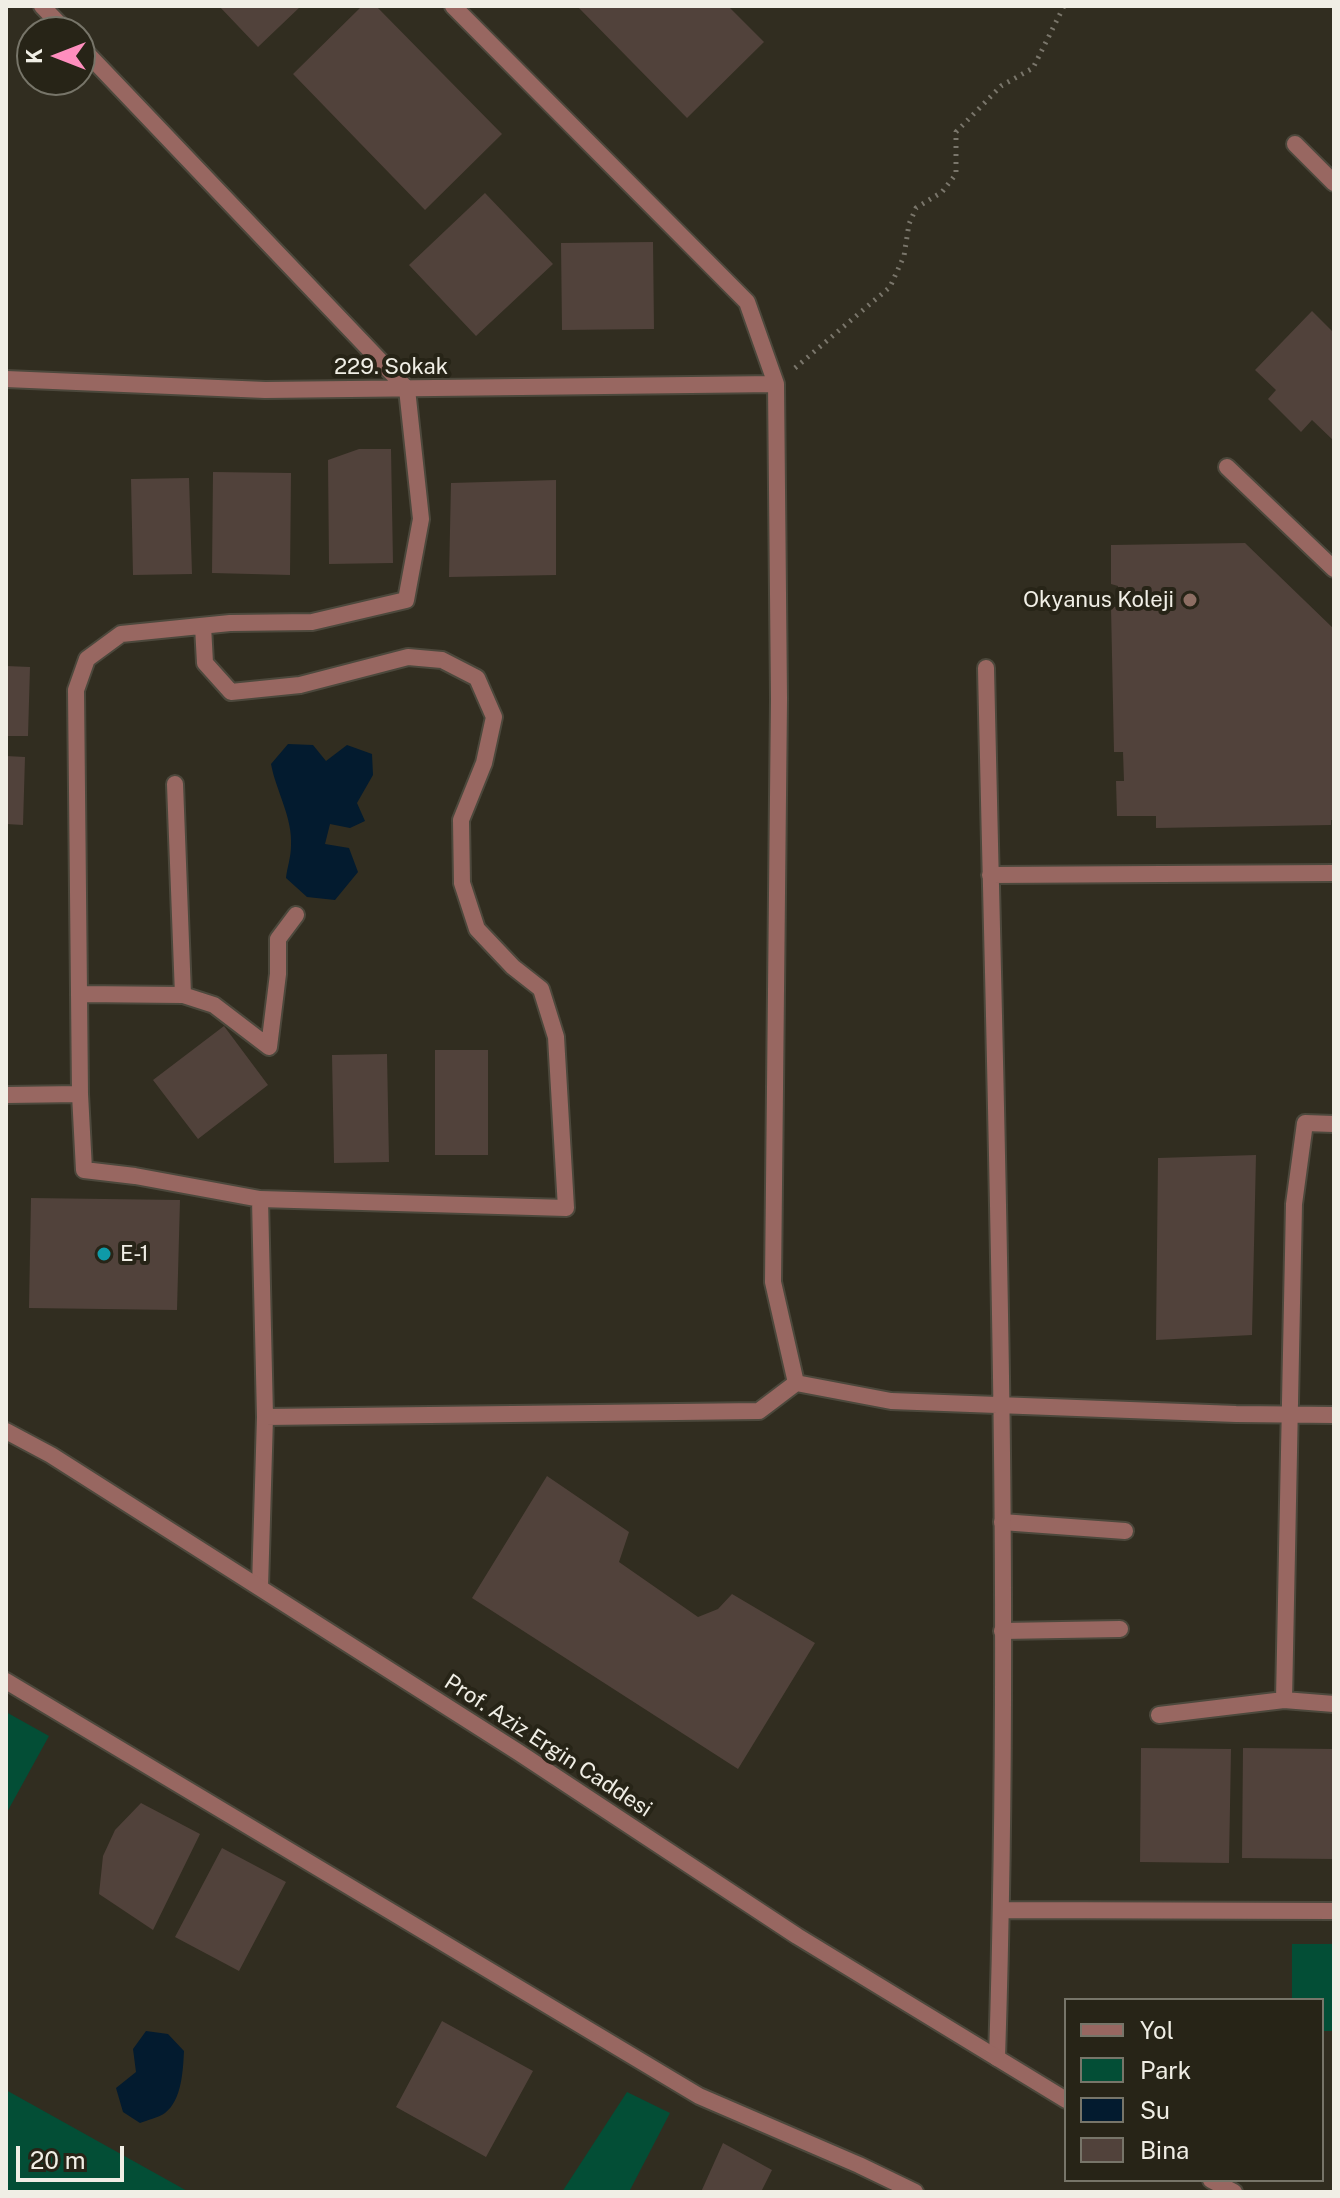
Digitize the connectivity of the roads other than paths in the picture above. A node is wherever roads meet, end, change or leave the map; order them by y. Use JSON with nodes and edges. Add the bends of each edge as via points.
{"nodes":[{"id":1,"x":453,"y":6,"type":"edge"},
{"id":2,"x":96,"y":63,"type":"edge"},
{"id":3,"x":1295,"y":144,"type":"dead end"},
{"id":4,"x":1334,"y":183,"type":"edge"},
{"id":5,"x":6,"y":379,"type":"edge"},
{"id":6,"x":776,"y":384,"type":"junction"},
{"id":7,"x":407,"y":389,"type":"junction"},
{"id":8,"x":1227,"y":467,"type":"dead end"},
{"id":9,"x":1334,"y":569,"type":"edge"},
{"id":10,"x":203,"y":626,"type":"junction"},
{"id":11,"x":986,"y":668,"type":"dead end"},
{"id":12,"x":175,"y":784,"type":"dead end"},
{"id":13,"x":1334,"y":873,"type":"edge"},
{"id":14,"x":990,"y":875,"type":"junction"},
{"id":15,"x":296,"y":915,"type":"dead end"},
{"id":16,"x":79,"y":994,"type":"junction"},
{"id":17,"x":183,"y":995,"type":"junction"},
{"id":18,"x":80,"y":1094,"type":"junction"},
{"id":19,"x":6,"y":1095,"type":"edge"},
{"id":20,"x":1334,"y":1124,"type":"edge"},
{"id":21,"x":260,"y":1199,"type":"junction"},
{"id":22,"x":796,"y":1383,"type":"junction"},
{"id":23,"x":1002,"y":1405,"type":"junction"},
{"id":24,"x":1290,"y":1414,"type":"junction"},
{"id":25,"x":1334,"y":1415,"type":"edge"},
{"id":26,"x":265,"y":1417,"type":"junction"},
{"id":27,"x":6,"y":1431,"type":"edge"},
{"id":28,"x":1002,"y":1522,"type":"junction"},
{"id":29,"x":1125,"y":1531,"type":"dead end"},
{"id":30,"x":260,"y":1587,"type":"junction"},
{"id":31,"x":1120,"y":1629,"type":"dead end"},
{"id":32,"x":1002,"y":1631,"type":"junction"},
{"id":33,"x":6,"y":1681,"type":"edge"},
{"id":34,"x":1284,"y":1700,"type":"junction"},
{"id":35,"x":1334,"y":1704,"type":"edge"},
{"id":36,"x":1159,"y":1715,"type":"dead end"},
{"id":37,"x":1002,"y":1910,"type":"junction"},
{"id":38,"x":1334,"y":1911,"type":"edge"},
{"id":39,"x":997,"y":2058,"type":"junction"},
{"id":40,"x":1064,"y":2099,"type":"edge"},
{"id":41,"x":1215,"y":2182,"type":"edge"},
{"id":42,"x":915,"y":2192,"type":"edge"},
{"id":43,"x":1234,"y":2192,"type":"edge"}],
"edges":[{"from":1,"to":6,"type":"street","via":[[747,302]]},
{"from":2,"to":7,"type":"street"},
{"from":3,"to":4,"type":"street"},
{"from":5,"to":7,"type":"street","name":"229. Sokak","via":[[265,390]]},
{"from":6,"to":7,"type":"street","name":"229. Sokak"},
{"from":6,"to":22,"type":"street","via":[[779,699],[773,1282]]},
{"from":7,"to":10,"type":"street","via":[[421,519],[406,600],[312,622]]},
{"from":8,"to":9,"type":"street"},
{"from":10,"to":16,"type":"street","via":[[121,634],[87,659],[76,690]]},
{"from":10,"to":21,"type":"street","via":[[205,663],[231,692],[300,685],[408,657],[442,660],[477,678],[494,717],[484,763],[461,820],[462,883],[477,929],[541,989],[556,1037],[566,1208]]},
{"from":11,"to":14,"type":"street"},
{"from":12,"to":17,"type":"street"},
{"from":13,"to":14,"type":"street"},
{"from":14,"to":23,"type":"street"},
{"from":15,"to":17,"type":"street","via":[[278,939],[269,1047],[214,1005]]},
{"from":16,"to":17,"type":"street"},
{"from":16,"to":18,"type":"street"},
{"from":18,"to":19,"type":"street"},
{"from":18,"to":21,"type":"street","via":[[84,1170]]},
{"from":20,"to":24,"type":"street","via":[[1305,1123],[1294,1204]]},
{"from":21,"to":26,"type":"street"},
{"from":22,"to":23,"type":"street","via":[[891,1401]]},
{"from":22,"to":26,"type":"street","via":[[759,1411]]},
{"from":23,"to":24,"type":"street"},
{"from":23,"to":28,"type":"street"},
{"from":24,"to":25,"type":"street"},
{"from":24,"to":34,"type":"street"},
{"from":26,"to":30,"type":"street"},
{"from":27,"to":30,"type":"street","name":"Prof. Aziz Ergin Caddesi"},
{"from":28,"to":29,"type":"street"},
{"from":28,"to":32,"type":"street"},
{"from":30,"to":39,"type":"street","name":"Prof. Aziz Ergin Caddesi","via":[[797,1936]]},
{"from":31,"to":32,"type":"street"},
{"from":32,"to":37,"type":"street"},
{"from":33,"to":42,"type":"street","via":[[699,2096]]},
{"from":34,"to":35,"type":"street"},
{"from":34,"to":36,"type":"street"},
{"from":37,"to":38,"type":"street"},
{"from":37,"to":39,"type":"street"},
{"from":39,"to":40,"type":"street","name":"Prof. Aziz Ergin Caddesi"},
{"from":41,"to":43,"type":"street"}]}
